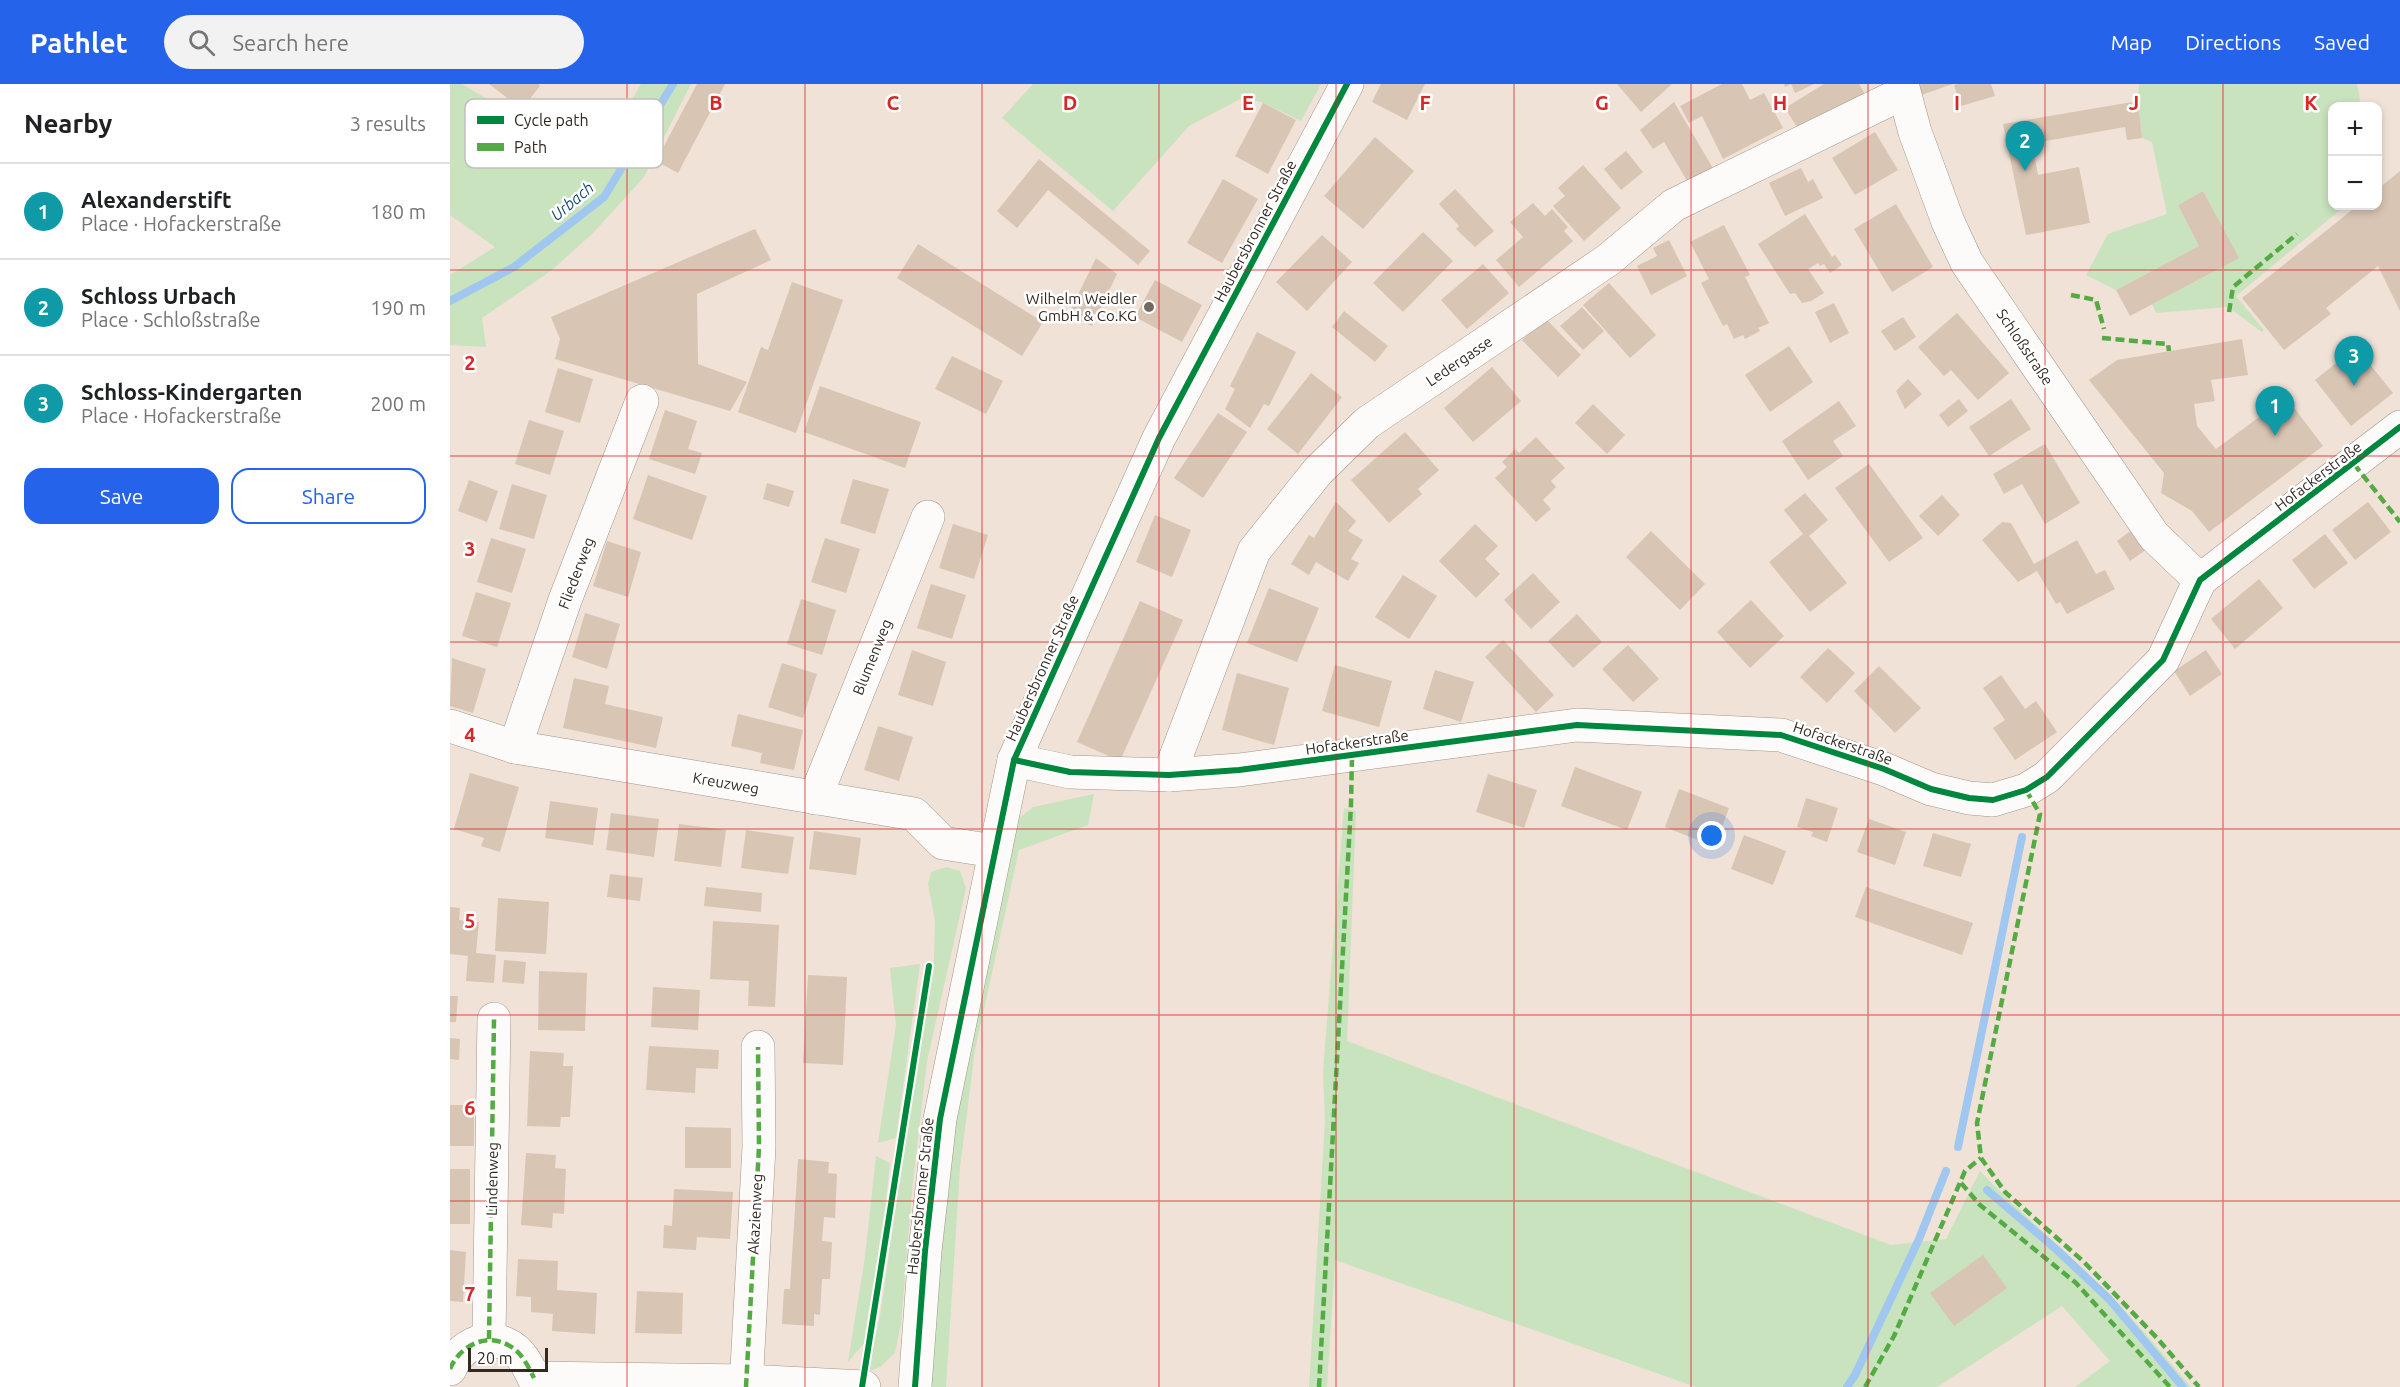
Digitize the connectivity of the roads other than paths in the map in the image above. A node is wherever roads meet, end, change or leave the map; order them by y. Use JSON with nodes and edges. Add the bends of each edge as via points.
{"nodes":[{"id":1,"x":1347,"y":84,"type":"edge"},
{"id":2,"x":1903,"y":88,"type":"edge"},
{"id":3,"x":642,"y":401,"type":"dead end"},
{"id":4,"x":2400,"y":428,"type":"edge"},
{"id":5,"x":928,"y":517,"type":"dead end"},
{"id":6,"x":2200,"y":580,"type":"junction"},
{"id":7,"x":450,"y":726,"type":"edge"},
{"id":8,"x":515,"y":747,"type":"junction"},
{"id":9,"x":1014,"y":760,"type":"junction"},
{"id":10,"x":1169,"y":775,"type":"junction"},
{"id":11,"x":815,"y":798,"type":"junction"},
{"id":12,"x":994,"y":852,"type":"junction"},
{"id":13,"x":494,"y":1019,"type":"dead end"},
{"id":14,"x":758,"y":1047,"type":"dead end"},
{"id":15,"x":489,"y":1340,"type":"junction"},
{"id":16,"x":450,"y":1369,"type":"edge"},
{"id":17,"x":532,"y":1383,"type":"edge"},
{"id":18,"x":746,"y":1384,"type":"edge"},
{"id":19,"x":864,"y":1387,"type":"edge"},
{"id":20,"x":915,"y":1387,"type":"edge"}],
"edges":[{"from":1,"to":9,"type":"street","name":"Haubersbronner Straße","via":[[1159,438]]},
{"from":2,"to":6,"type":"street","name":"Schloßstraße","via":[[1915,132],[1967,263],[2154,536]]},
{"from":2,"to":10,"type":"street","name":"Ledergasse","via":[[1674,205],[1608,260],[1367,423],[1318,471],[1254,551]]},
{"from":3,"to":8,"type":"street","name":"Fliederweg"},
{"from":4,"to":6,"type":"street","name":"Hofackerstraße"},
{"from":5,"to":11,"type":"street","name":"Blumenweg"},
{"from":6,"to":10,"type":"street","name":"Hofackerstraße","via":[[2163,660],[2047,777],[2026,790],[1993,800],[1930,789],[1884,769],[1781,735],[1577,725],[1239,770]]},
{"from":7,"to":8,"type":"street","name":"Kreuzweg"},
{"from":8,"to":11,"type":"street","name":"Kreuzweg"},
{"from":9,"to":10,"type":"street","name":"Hofackerstraße","via":[[1070,772]]},
{"from":9,"to":12,"type":"street","name":"Haubersbronner Straße"},
{"from":11,"to":12,"type":"street","name":"Kreuzweg","via":[[914,814],[943,843]]},
{"from":12,"to":20,"type":"street","name":"Haubersbronner Straße","via":[[940,1119]]},
{"from":13,"to":15,"type":"street","name":"Lindenweg"},
{"from":14,"to":18,"type":"street","name":"Akazienweg","via":[[759,1147]]},
{"from":15,"to":16,"type":"street","via":[[468,1346]]},
{"from":15,"to":17,"type":"street","via":[[508,1345],[523,1358]]},
{"from":17,"to":18,"type":"street"},
{"from":18,"to":19,"type":"street"}]}
